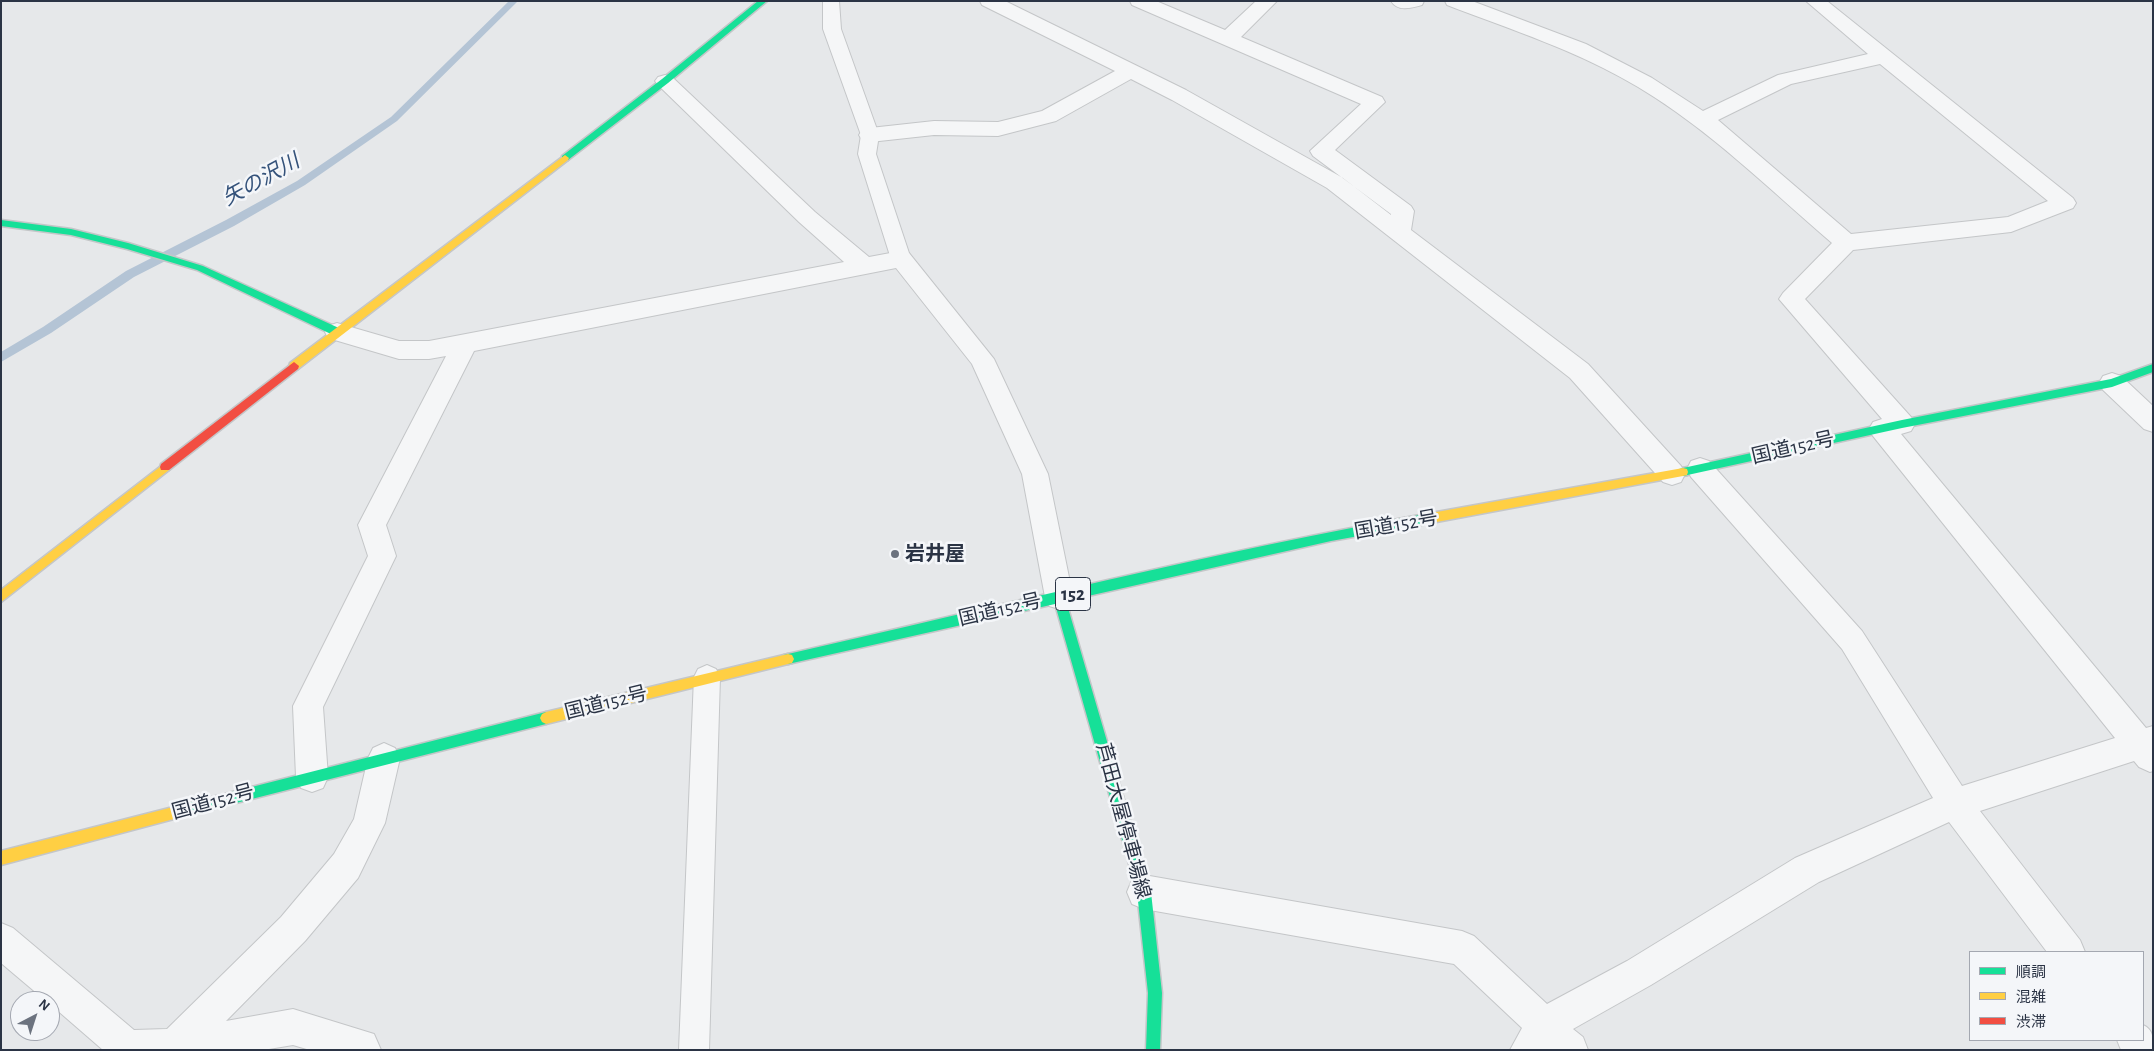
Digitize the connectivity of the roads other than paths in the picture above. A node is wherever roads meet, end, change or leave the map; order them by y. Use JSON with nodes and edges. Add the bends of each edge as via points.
{"nodes":[{"id":1,"x":763,"y":1,"type":"edge"},
{"id":2,"x":831,"y":1,"type":"edge"},
{"id":3,"x":989,"y":1,"type":"edge"},
{"id":4,"x":1139,"y":1,"type":"edge"},
{"id":5,"x":1268,"y":1,"type":"edge"},
{"id":6,"x":1400,"y":1,"type":"edge"},
{"id":7,"x":1415,"y":1,"type":"edge"},
{"id":8,"x":1454,"y":1,"type":"edge"},
{"id":9,"x":1815,"y":1,"type":"edge"},
{"id":10,"x":1227,"y":39,"type":"junction"},
{"id":11,"x":1884,"y":56,"type":"junction"},
{"id":12,"x":1130,"y":71,"type":"junction"},
{"id":13,"x":665,"y":81,"type":"junction"},
{"id":14,"x":1702,"y":119,"type":"junction"},
{"id":15,"x":870,"y":135,"type":"junction"},
{"id":16,"x":1,"y":223,"type":"edge"},
{"id":17,"x":1399,"y":233,"type":"junction"},
{"id":18,"x":1846,"y":243,"type":"junction"},
{"id":19,"x":901,"y":259,"type":"junction"},
{"id":20,"x":863,"y":266,"type":"junction"},
{"id":21,"x":337,"y":332,"type":"junction"},
{"id":22,"x":466,"y":343,"type":"junction"},
{"id":23,"x":2153,"y":368,"type":"edge"},
{"id":24,"x":2112,"y":383,"type":"junction"},
{"id":25,"x":2153,"y":422,"type":"edge"},
{"id":26,"x":1892,"y":427,"type":"junction"},
{"id":27,"x":1686,"y":472,"type":"junction"},
{"id":28,"x":1,"y":597,"type":"edge"},
{"id":29,"x":1059,"y":597,"type":"junction"},
{"id":30,"x":707,"y":677,"type":"junction"},
{"id":31,"x":2148,"y":748,"type":"edge"},
{"id":32,"x":384,"y":758,"type":"junction"},
{"id":33,"x":312,"y":776,"type":"junction"},
{"id":34,"x":1955,"y":804,"type":"junction"},
{"id":35,"x":1,"y":858,"type":"edge"},
{"id":36,"x":1144,"y":892,"type":"junction"},
{"id":37,"x":1,"y":940,"type":"edge"},
{"id":38,"x":2067,"y":951,"type":"edge"},
{"id":39,"x":1536,"y":1037,"type":"edge"},
{"id":40,"x":172,"y":1048,"type":"edge"},
{"id":41,"x":363,"y":1050,"type":"edge"},
{"id":42,"x":694,"y":1050,"type":"edge"},
{"id":43,"x":1153,"y":1050,"type":"edge"},
{"id":44,"x":1570,"y":1050,"type":"edge"}],
"edges":[{"from":1,"to":13,"type":"main road"},
{"from":2,"to":15,"type":"lane","via":[[832,28]]},
{"from":3,"to":12,"type":"street"},
{"from":4,"to":10,"type":"street"},
{"from":5,"to":10,"type":"street"},
{"from":6,"to":7,"type":"street"},
{"from":8,"to":14,"type":"street","via":[[1579,48],[1645,82]]},
{"from":9,"to":11,"type":"street"},
{"from":10,"to":17,"type":"street","via":[[1375,102],[1321,151],[1404,211]]},
{"from":11,"to":14,"type":"street","via":[[1785,79]]},
{"from":11,"to":18,"type":"street","via":[[2065,203],[2011,224]]},
{"from":12,"to":15,"type":"street","via":[[1049,116],[998,129],[934,128]]},
{"from":12,"to":17,"type":"street","via":[[1335,183]]},
{"from":13,"to":20,"type":"street"},
{"from":13,"to":21,"type":"main road"},
{"from":14,"to":18,"type":"street"},
{"from":15,"to":19,"type":"lane","via":[[868,154]]},
{"from":16,"to":21,"type":"main road","via":[[71,232],[200,268]]},
{"from":17,"to":27,"type":"street","via":[[1579,371]]},
{"from":18,"to":26,"type":"street","via":[[1791,299]]},
{"from":19,"to":20,"type":"street"},
{"from":19,"to":29,"type":"street","via":[[982,359],[1036,474]]},
{"from":20,"to":22,"type":"street"},
{"from":21,"to":22,"type":"street","via":[[399,350],[429,350]]},
{"from":21,"to":28,"type":"main road"},
{"from":22,"to":33,"type":"street","via":[[372,525],[382,556],[308,706]]},
{"from":23,"to":24,"type":"main road","name":"国道152号","number":"152"},
{"from":24,"to":25,"type":"street"},
{"from":24,"to":26,"type":"main road","name":"国道152号","number":"152"},
{"from":26,"to":27,"type":"main road","name":"国道152号","number":"152"},
{"from":26,"to":31,"type":"street"},
{"from":27,"to":29,"type":"main road","name":"国道152号","number":"152","via":[[1331,536]]},
{"from":27,"to":34,"type":"street","via":[[1852,640]]},
{"from":29,"to":30,"type":"main road","name":"国道152号","number":"152"},
{"from":29,"to":36,"type":"main road","name":"芦田大屋停車場線"},
{"from":30,"to":32,"type":"main road","name":"国道152号","number":"152"},
{"from":30,"to":42,"type":"lane"},
{"from":31,"to":34,"type":"street"},
{"from":32,"to":33,"type":"main road","name":"国道152号","number":"152"},
{"from":32,"to":40,"type":"street","via":[[369,823],[346,866],[293,930]]},
{"from":33,"to":35,"type":"main road","name":"国道152号","number":"152"},
{"from":34,"to":38,"type":"street"},
{"from":34,"to":39,"type":"street","via":[[1807,870]]},
{"from":36,"to":39,"type":"street","via":[[1462,948]]},
{"from":36,"to":43,"type":"main road","name":"芦田大屋停車場線","via":[[1155,993]]},
{"from":37,"to":40,"type":"street","via":[[128,1048]]},
{"from":39,"to":44,"type":"street"},
{"from":40,"to":41,"type":"street","via":[[294,1027]]}]}
